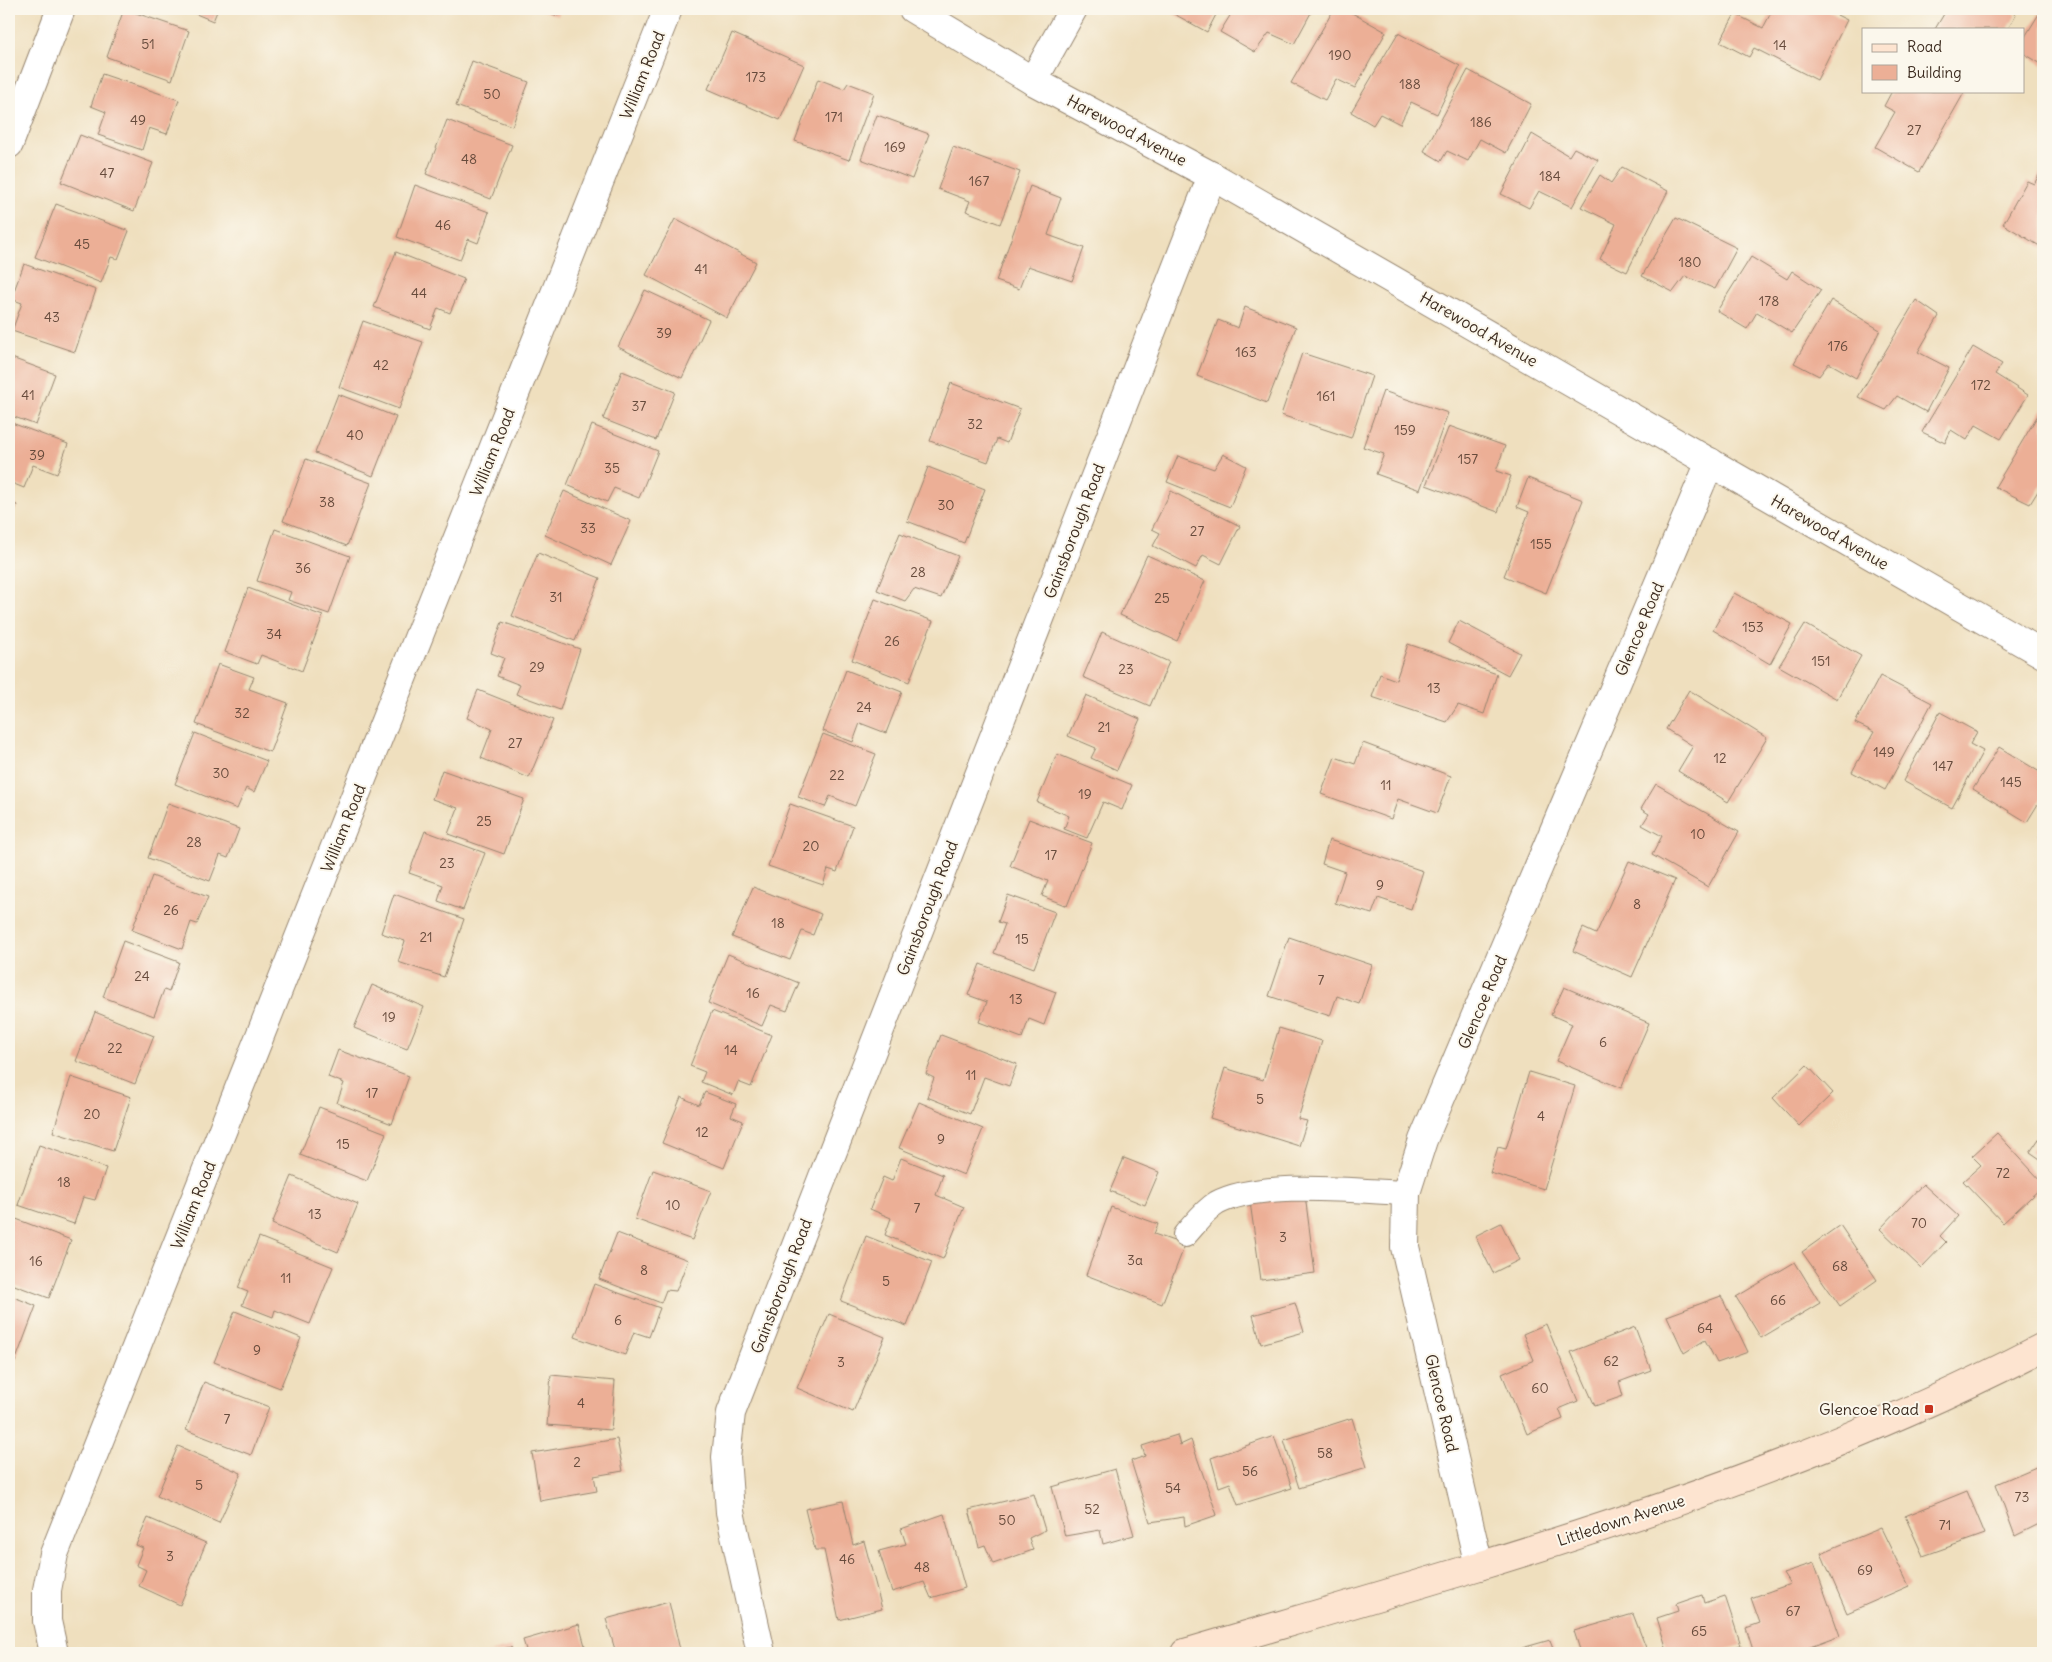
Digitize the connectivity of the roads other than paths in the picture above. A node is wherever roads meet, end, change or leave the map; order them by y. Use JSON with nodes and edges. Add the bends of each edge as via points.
{"nodes":[{"id":1,"x":61,"y":9,"type":"edge"},
{"id":2,"x":668,"y":9,"type":"edge"},
{"id":3,"x":913,"y":9,"type":"edge"},
{"id":4,"x":1073,"y":9,"type":"edge"},
{"id":5,"x":1033,"y":81,"type":"junction"},
{"id":6,"x":9,"y":144,"type":"edge"},
{"id":7,"x":1212,"y":176,"type":"junction"},
{"id":8,"x":1710,"y":462,"type":"junction"},
{"id":9,"x":2043,"y":654,"type":"edge"},
{"id":10,"x":1406,"y":1193,"type":"junction"},
{"id":11,"x":1185,"y":1235,"type":"dead end"},
{"id":12,"x":2043,"y":1347,"type":"edge"},
{"id":13,"x":1479,"y":1566,"type":"junction"},
{"id":14,"x":54,"y":1653,"type":"edge"},
{"id":15,"x":761,"y":1653,"type":"edge"},
{"id":16,"x":1185,"y":1653,"type":"edge"}],
"edges":[{"from":1,"to":6,"type":"street"},
{"from":2,"to":14,"type":"street","name":"William Road","via":[[54,1554],[47,1590],[46,1621]]},
{"from":3,"to":5,"type":"street","name":"Harewood Avenue"},
{"from":4,"to":5,"type":"street"},
{"from":5,"to":7,"type":"street","name":"Harewood Avenue"},
{"from":7,"to":8,"type":"street","name":"Harewood Avenue"},
{"from":7,"to":15,"type":"street","name":"Gainsborough Road","via":[[731,1413],[726,1457],[730,1512]]},
{"from":8,"to":9,"type":"street","name":"Harewood Avenue"},
{"from":8,"to":10,"type":"street","name":"Glencoe Road","via":[[1423,1140]]},
{"from":10,"to":11,"type":"lane","via":[[1293,1189],[1238,1194],[1216,1204]]},
{"from":10,"to":13,"type":"street","name":"Glencoe Road","via":[[1405,1246]]},
{"from":12,"to":13,"type":"street","name":"Littledown Avenue","via":[[1997,1371],[1819,1450],[1649,1512]]},
{"from":13,"to":16,"type":"street","name":"Littledown Avenue"}]}
